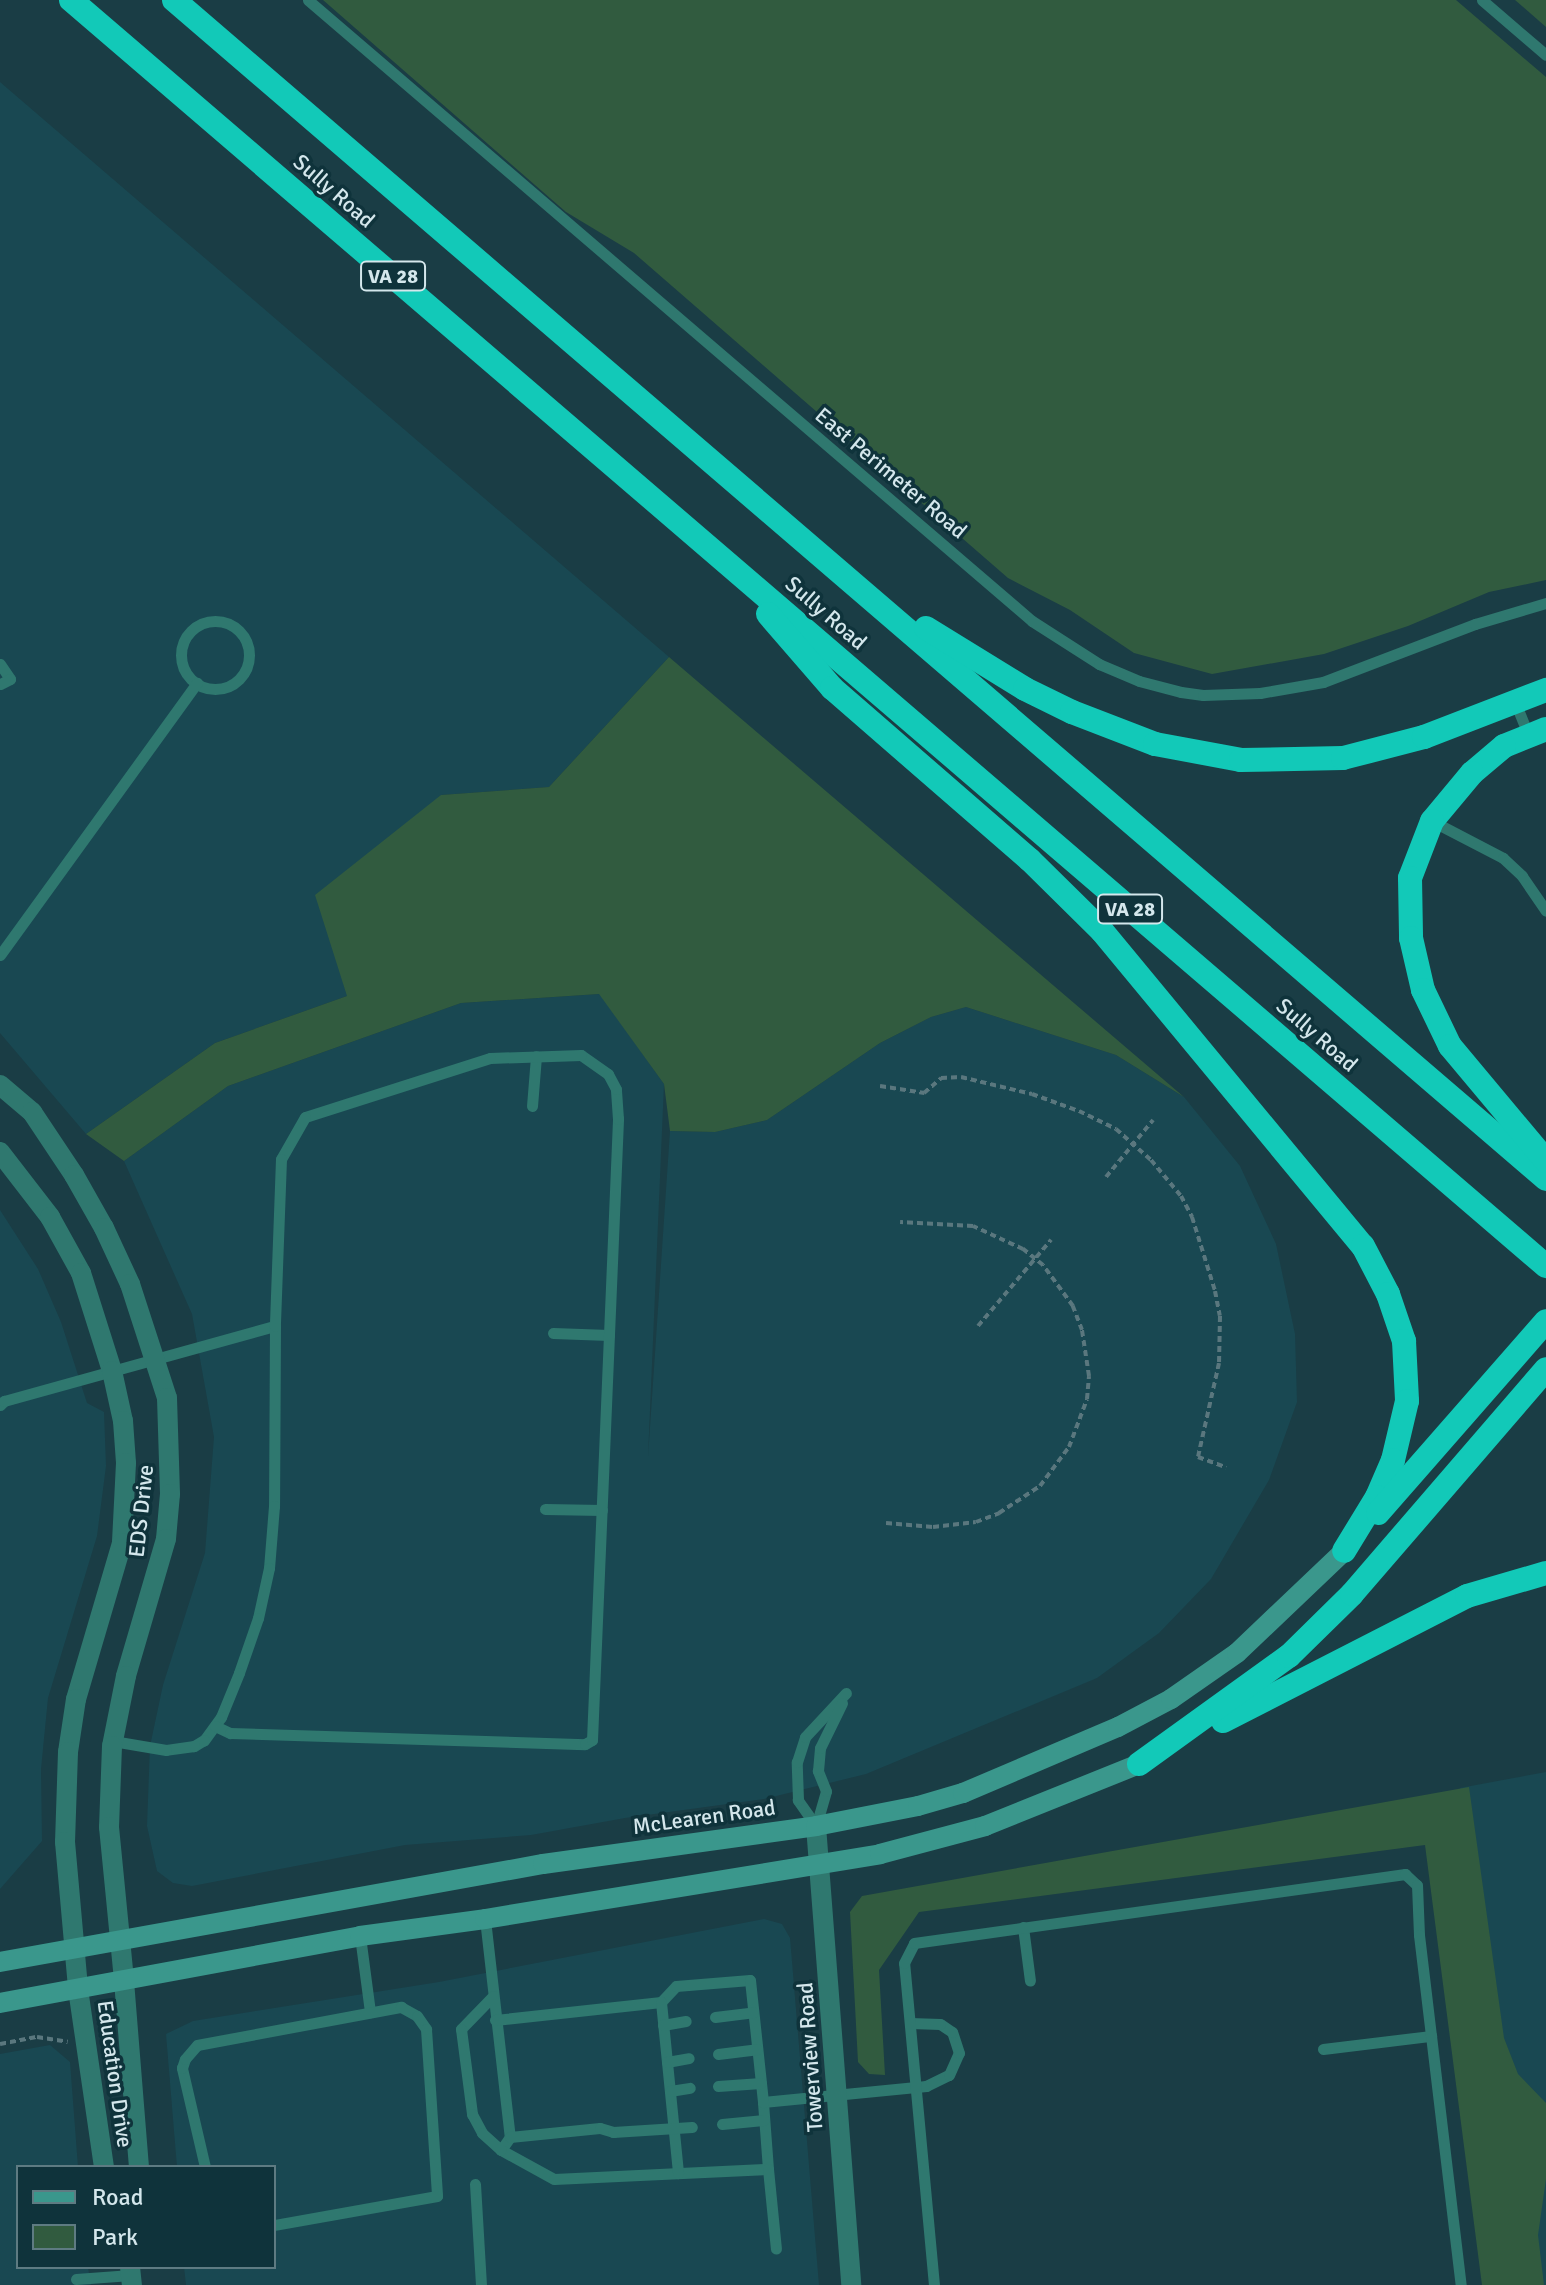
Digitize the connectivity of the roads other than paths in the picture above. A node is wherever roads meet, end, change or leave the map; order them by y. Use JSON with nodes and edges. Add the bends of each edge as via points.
{"nodes":[{"id":1,"x":71,"y":0,"type":"edge"},
{"id":2,"x":174,"y":0,"type":"edge"},
{"id":3,"x":308,"y":0,"type":"edge"},
{"id":4,"x":1482,"y":0,"type":"edge"},
{"id":5,"x":1546,"y":55,"type":"edge"},
{"id":6,"x":715,"y":552,"type":"junction"},
{"id":7,"x":851,"y":581,"type":"junction"},
{"id":8,"x":1546,"y":603,"type":"edge"},
{"id":9,"x":0,"y":664,"type":"edge"},
{"id":10,"x":197,"y":683,"type":"junction"},
{"id":11,"x":0,"y":684,"type":"edge"},
{"id":12,"x":1546,"y":690,"type":"edge"},
{"id":13,"x":1515,"y":702,"type":"junction"},
{"id":14,"x":1537,"y":732,"type":"edge"},
{"id":15,"x":1432,"y":821,"type":"junction"},
{"id":16,"x":1546,"y":911,"type":"edge"},
{"id":17,"x":0,"y":955,"type":"edge"},
{"id":18,"x":536,"y":1056,"type":"junction"},
{"id":19,"x":0,"y":1085,"type":"edge"},
{"id":20,"x":532,"y":1106,"type":"dead end"},
{"id":21,"x":0,"y":1152,"type":"edge"},
{"id":22,"x":1546,"y":1161,"type":"edge"},
{"id":23,"x":1546,"y":1179,"type":"edge"},
{"id":24,"x":1546,"y":1266,"type":"edge"},
{"id":25,"x":1546,"y":1321,"type":"edge"},
{"id":26,"x":275,"y":1326,"type":"junction"},
{"id":27,"x":553,"y":1333,"type":"dead end"},
{"id":28,"x":609,"y":1335,"type":"junction"},
{"id":29,"x":156,"y":1359,"type":"junction"},
{"id":30,"x":1546,"y":1369,"type":"edge"},
{"id":31,"x":112,"y":1371,"type":"junction"},
{"id":32,"x":1,"y":1402,"type":"edge"},
{"id":33,"x":545,"y":1509,"type":"dead end"},
{"id":34,"x":602,"y":1510,"type":"junction"},
{"id":35,"x":1344,"y":1551,"type":"junction"},
{"id":36,"x":1546,"y":1573,"type":"edge"},
{"id":37,"x":215,"y":1726,"type":"junction"},
{"id":38,"x":113,"y":1741,"type":"junction"},
{"id":39,"x":1139,"y":1764,"type":"junction"},
{"id":40,"x":816,"y":1826,"type":"junction"},
{"id":41,"x":820,"y":1864,"type":"junction"},
{"id":42,"x":485,"y":1919,"type":"junction"},
{"id":43,"x":1023,"y":1927,"type":"junction"},
{"id":44,"x":360,"y":1936,"type":"junction"},
{"id":45,"x":119,"y":1942,"type":"junction"},
{"id":46,"x":73,"y":1949,"type":"junction"},
{"id":47,"x":0,"y":1962,"type":"edge"},
{"id":48,"x":124,"y":1981,"type":"junction"},
{"id":49,"x":1030,"y":1981,"type":"dead end"},
{"id":50,"x":78,"y":1989,"type":"junction"},
{"id":51,"x":493,"y":1996,"type":"junction"},
{"id":52,"x":661,"y":2002,"type":"junction"},
{"id":53,"x":0,"y":2003,"type":"edge"},
{"id":54,"x":370,"y":2012,"type":"junction"},
{"id":55,"x":753,"y":2012,"type":"junction"},
{"id":56,"x":715,"y":2017,"type":"dead end"},
{"id":57,"x":495,"y":2020,"type":"junction"},
{"id":58,"x":686,"y":2021,"type":"dead end"},
{"id":59,"x":910,"y":2023,"type":"junction"},
{"id":60,"x":663,"y":2025,"type":"junction"},
{"id":61,"x":1431,"y":2036,"type":"junction"},
{"id":62,"x":757,"y":2049,"type":"junction"},
{"id":63,"x":1323,"y":2049,"type":"dead end"},
{"id":64,"x":718,"y":2054,"type":"dead end"},
{"id":65,"x":689,"y":2058,"type":"dead end"},
{"id":66,"x":667,"y":2062,"type":"junction"},
{"id":67,"x":761,"y":2083,"type":"junction"},
{"id":68,"x":916,"y":2085,"type":"junction"},
{"id":69,"x":718,"y":2086,"type":"dead end"},
{"id":70,"x":690,"y":2088,"type":"dead end"},
{"id":71,"x":670,"y":2091,"type":"junction"},
{"id":72,"x":837,"y":2096,"type":"junction"},
{"id":73,"x":763,"y":2102,"type":"junction"},
{"id":74,"x":764,"y":2120,"type":"junction"},
{"id":75,"x":722,"y":2124,"type":"dead end"},
{"id":76,"x":692,"y":2127,"type":"dead end"},
{"id":77,"x":672,"y":2129,"type":"junction"},
{"id":78,"x":510,"y":2137,"type":"junction"},
{"id":79,"x":501,"y":2150,"type":"junction"},
{"id":80,"x":104,"y":2165,"type":"edge"},
{"id":81,"x":139,"y":2165,"type":"edge"},
{"id":82,"x":205,"y":2165,"type":"edge"},
{"id":83,"x":768,"y":2169,"type":"junction"},
{"id":84,"x":678,"y":2173,"type":"junction"},
{"id":85,"x":475,"y":2184,"type":"dead end"},
{"id":86,"x":276,"y":2225,"type":"edge"},
{"id":87,"x":776,"y":2249,"type":"dead end"},
{"id":88,"x":131,"y":2276,"type":"edge"},
{"id":89,"x":76,"y":2279,"type":"dead end"},
{"id":90,"x":481,"y":2285,"type":"edge"},
{"id":91,"x":851,"y":2285,"type":"edge"},
{"id":92,"x":934,"y":2285,"type":"edge"},
{"id":93,"x":1461,"y":2285,"type":"edge"}],
"edges":[{"from":1,"to":6,"type":"highway","name":"Sully Road","number":"VA 28"},
{"from":2,"to":7,"type":"highway","name":"Sully Road","number":"VA 28"},
{"from":3,"to":8,"type":"lane","name":"East Perimeter Road","via":[[1032,621],[1099,664],[1181,692],[1260,693],[1323,682]]},
{"from":4,"to":5,"type":"lane"},
{"from":6,"to":24,"type":"highway","name":"Sully Road","number":"VA 28"},
{"from":6,"to":35,"type":"highway","via":[[832,688],[1030,860],[1102,931],[1363,1246],[1404,1341],[1407,1401],[1393,1460]]},
{"from":7,"to":13,"type":"highway","via":[[1025,689],[1155,744],[1241,760],[1343,758],[1424,737]]},
{"from":7,"to":23,"type":"highway","name":"Sully Road","number":"VA 28"},
{"from":9,"to":11,"type":"lane","via":[[10,679]]},
{"from":10,"to":10,"type":"lane","via":[[216,689],[229,686],[247,667],[246,640],[228,623],[209,622],[188,634],[181,658]]},
{"from":10,"to":17,"type":"lane"},
{"from":12,"to":13,"type":"highway"},
{"from":13,"to":14,"type":"lane"},
{"from":14,"to":15,"type":"highway","via":[[1504,746],[1472,773]]},
{"from":15,"to":16,"type":"lane","via":[[1503,858]]},
{"from":15,"to":22,"type":"highway","via":[[1410,878],[1411,938],[1423,990],[1450,1046]]},
{"from":18,"to":20,"type":"lane"},
{"from":18,"to":26,"type":"lane","via":[[490,1058],[305,1117],[281,1159]]},
{"from":18,"to":28,"type":"lane","via":[[581,1055],[608,1074],[616,1089]]},
{"from":19,"to":29,"type":"street","name":"EDS Drive","via":[[32,1112],[74,1175],[130,1284]]},
{"from":21,"to":31,"type":"street","name":"EDS Drive","via":[[50,1217],[81,1273]]},
{"from":25,"to":35,"type":"highway"},
{"from":26,"to":29,"type":"lane"},
{"from":26,"to":37,"type":"lane","via":[[269,1568],[250,1643]]},
{"from":27,"to":28,"type":"lane"},
{"from":28,"to":34,"type":"lane"},
{"from":29,"to":31,"type":"lane"},
{"from":29,"to":38,"type":"street","name":"EDS Drive","via":[[167,1398],[170,1448],[166,1539]]},
{"from":30,"to":39,"type":"highway","via":[[1352,1594],[1289,1656]]},
{"from":31,"to":32,"type":"lane"},
{"from":31,"to":46,"type":"street","name":"EDS Drive","via":[[123,1421],[125,1503],[118,1562],[76,1699],[68,1752],[65,1842]]},
{"from":33,"to":34,"type":"lane"},
{"from":34,"to":37,"type":"lane","via":[[592,1740],[585,1744],[230,1733]]},
{"from":35,"to":40,"type":"main road","name":"McLearen Road","via":[[1237,1653],[1171,1699],[1118,1727],[963,1793]]},
{"from":36,"to":39,"type":"highway","via":[[1467,1596]]},
{"from":37,"to":38,"type":"lane","via":[[204,1740],[183,1750]]},
{"from":38,"to":45,"type":"street","name":"EDS Drive","via":[[109,1827]]},
{"from":39,"to":41,"type":"main road","via":[[985,1826]]},
{"from":40,"to":40,"type":"lane","via":[[826,1791],[818,1771],[820,1748],[846,1693],[805,1737],[797,1762],[798,1800]]},
{"from":40,"to":41,"type":"street","name":"Towerview Road"},
{"from":40,"to":45,"type":"main road","name":"McLearen Road","via":[[543,1864]]},
{"from":41,"to":42,"type":"main road"},
{"from":41,"to":72,"type":"street","name":"Towerview Road"},
{"from":42,"to":44,"type":"main road"},
{"from":42,"to":51,"type":"lane"},
{"from":43,"to":49,"type":"lane"},
{"from":43,"to":59,"type":"lane","via":[[914,1943],[904,1963]]},
{"from":43,"to":61,"type":"lane","via":[[1405,1874],[1417,1885]]},
{"from":44,"to":48,"type":"main road"},
{"from":44,"to":54,"type":"lane"},
{"from":45,"to":46,"type":"main road","name":"McLearen Road"},
{"from":45,"to":48,"type":"street","name":"EDS Drive"},
{"from":46,"to":47,"type":"main road","name":"McLearen Road"},
{"from":46,"to":50,"type":"street","name":"EDS Drive"},
{"from":48,"to":50,"type":"main road"},
{"from":48,"to":81,"type":"street","name":"Education Drive"},
{"from":50,"to":53,"type":"main road"},
{"from":50,"to":80,"type":"street","name":"Education Drive"},
{"from":51,"to":57,"type":"lane"},
{"from":51,"to":79,"type":"lane","via":[[461,2029],[472,2114],[482,2133]]},
{"from":52,"to":55,"type":"lane","via":[[676,1986],[750,1980]]},
{"from":52,"to":57,"type":"lane"},
{"from":52,"to":60,"type":"lane"},
{"from":54,"to":82,"type":"lane","via":[[208,2041],[190,2051],[182,2068]]},
{"from":54,"to":86,"type":"lane","via":[[401,2007],[426,2029],[437,2196]]},
{"from":55,"to":56,"type":"lane"},
{"from":55,"to":62,"type":"lane"},
{"from":57,"to":78,"type":"lane"},
{"from":58,"to":60,"type":"lane"},
{"from":59,"to":68,"type":"lane"},
{"from":59,"to":68,"type":"lane","via":[[940,2024],[959,2046],[959,2061],[949,2075],[936,2084]]},
{"from":60,"to":66,"type":"lane"},
{"from":61,"to":63,"type":"lane"},
{"from":61,"to":93,"type":"lane"},
{"from":62,"to":64,"type":"lane"},
{"from":62,"to":67,"type":"lane"},
{"from":65,"to":66,"type":"lane"},
{"from":66,"to":71,"type":"lane"},
{"from":67,"to":69,"type":"lane"},
{"from":67,"to":73,"type":"lane"},
{"from":68,"to":72,"type":"lane"},
{"from":68,"to":92,"type":"lane"},
{"from":70,"to":71,"type":"lane"},
{"from":71,"to":77,"type":"lane"},
{"from":72,"to":73,"type":"lane"},
{"from":72,"to":91,"type":"street","name":"Towerview Road"},
{"from":73,"to":74,"type":"lane"},
{"from":74,"to":75,"type":"lane"},
{"from":74,"to":83,"type":"lane"},
{"from":76,"to":77,"type":"lane"},
{"from":77,"to":78,"type":"lane","via":[[600,2128]]},
{"from":77,"to":84,"type":"lane"},
{"from":78,"to":79,"type":"lane"},
{"from":79,"to":84,"type":"lane","via":[[554,2179]]},
{"from":83,"to":84,"type":"lane"},
{"from":83,"to":87,"type":"lane"},
{"from":85,"to":90,"type":"lane"},
{"from":88,"to":89,"type":"lane"}]}
